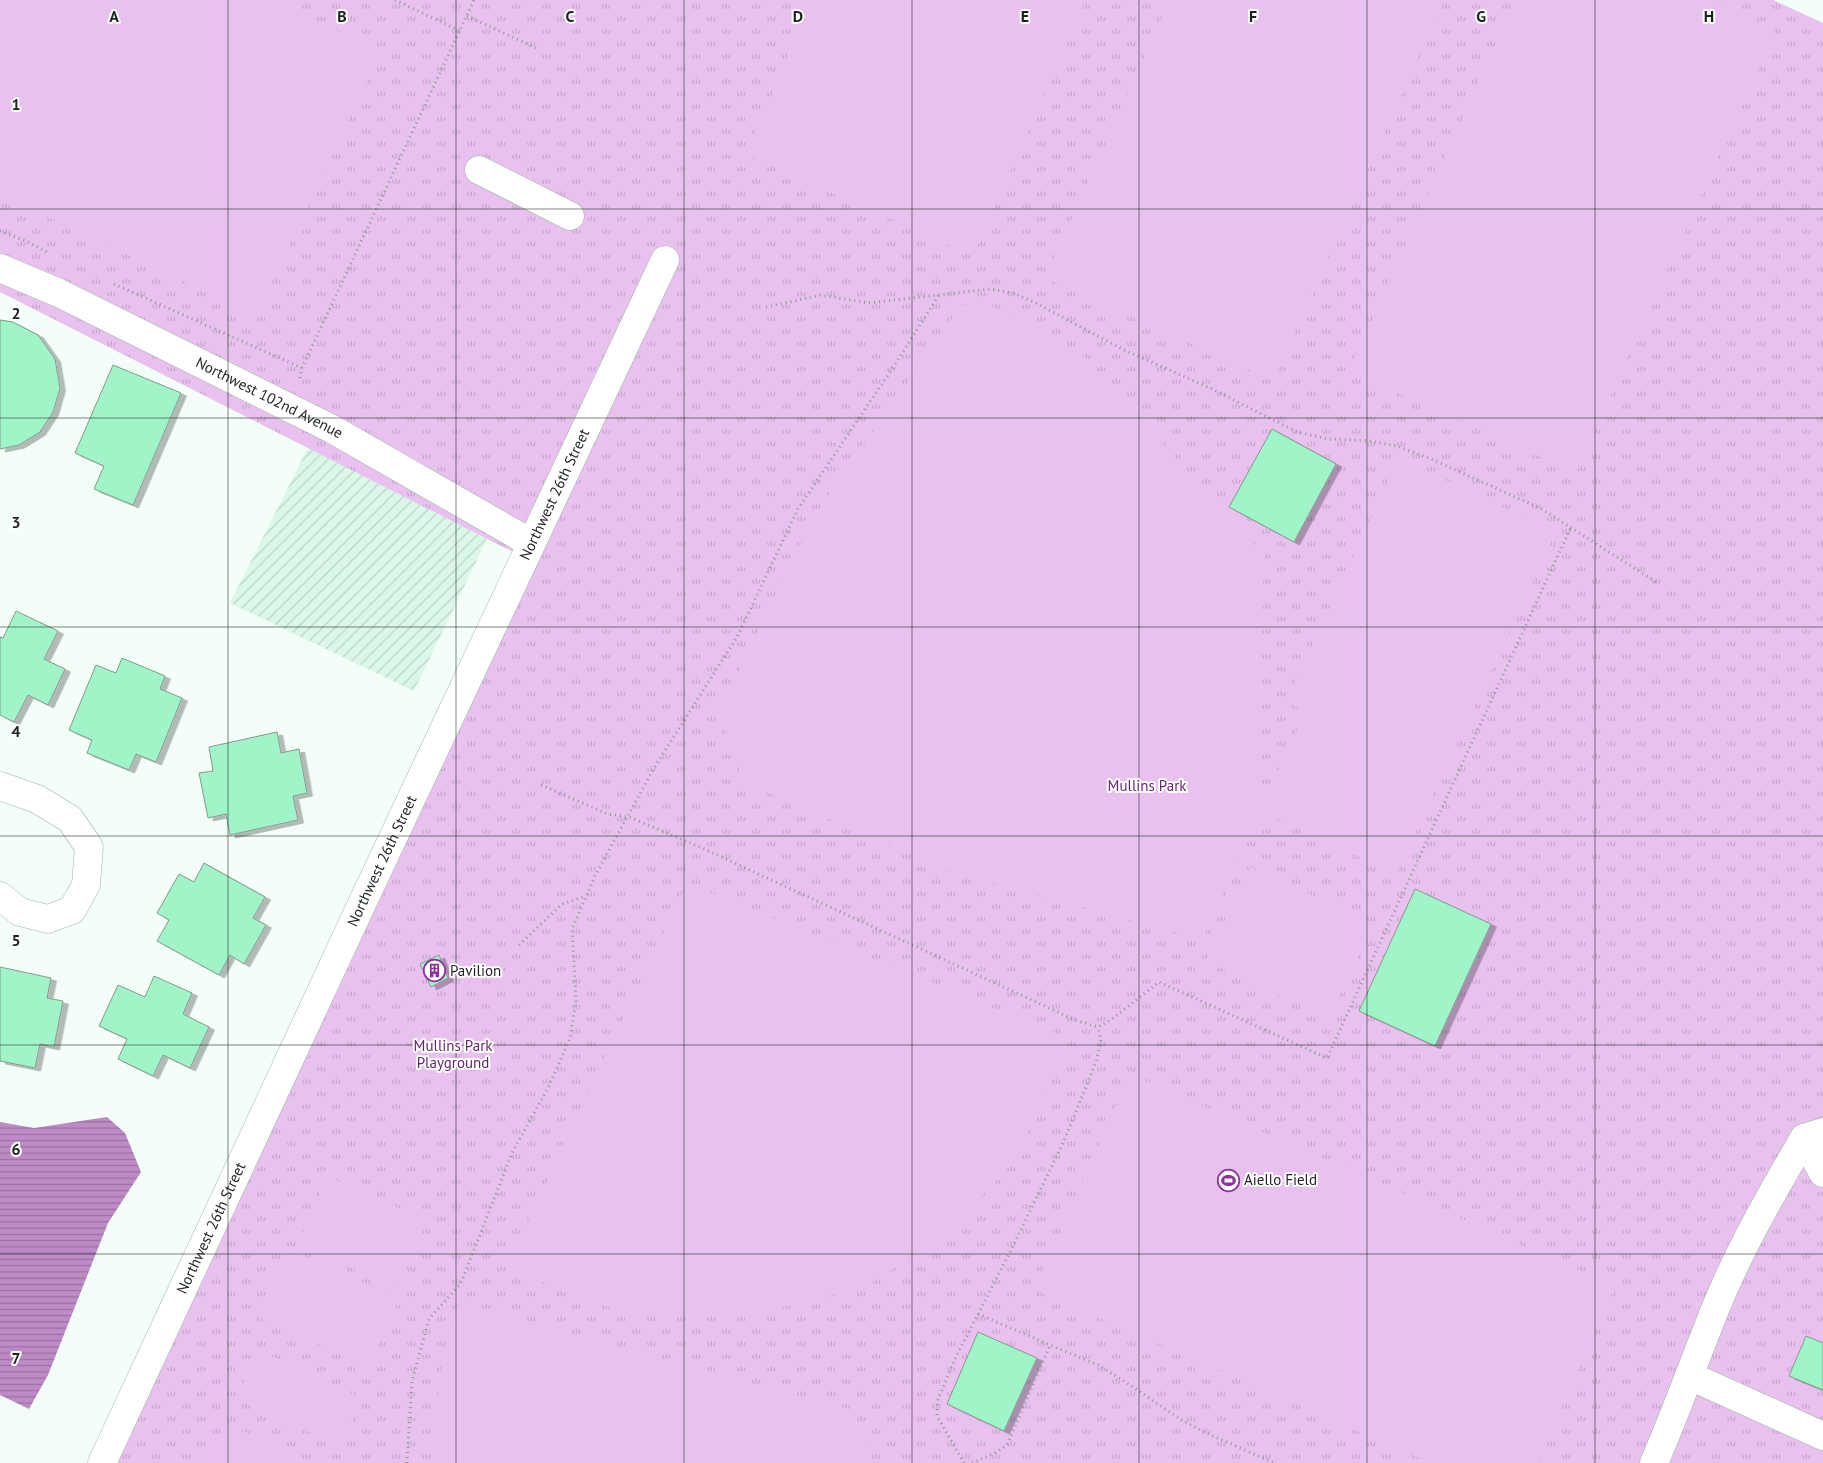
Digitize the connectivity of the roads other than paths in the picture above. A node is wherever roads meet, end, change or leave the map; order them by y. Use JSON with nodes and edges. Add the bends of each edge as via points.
{"nodes":[{"id":1,"x":479,"y":170,"type":"dead end"},
{"id":2,"x":570,"y":216,"type":"dead end"},
{"id":3,"x":665,"y":260,"type":"dead end"},
{"id":4,"x":0,"y":268,"type":"edge"},
{"id":5,"x":531,"y":543,"type":"junction"},
{"id":6,"x":0,"y":786,"type":"edge"},
{"id":7,"x":0,"y":896,"type":"edge"},
{"id":8,"x":1813,"y":1135,"type":"edge"},
{"id":9,"x":1823,"y":1173,"type":"edge"},
{"id":10,"x":1690,"y":1376,"type":"junction"},
{"id":11,"x":1823,"y":1436,"type":"edge"},
{"id":12,"x":102,"y":1463,"type":"edge"},
{"id":13,"x":1654,"y":1463,"type":"edge"}],
"edges":[{"from":1,"to":2,"type":"street"},
{"from":3,"to":5,"type":"street","name":"Northwest 26th Street"},
{"from":4,"to":5,"type":"street","name":"Northwest 102nd Avenue","via":[[59,293],[332,429]]},
{"from":5,"to":12,"type":"street","name":"Northwest 26th Street"},
{"from":6,"to":7,"type":"street","via":[[37,799],[70,819],[89,847],[86,885],[72,910],[48,919],[20,912]]},
{"from":8,"to":9,"type":"street"},
{"from":8,"to":10,"type":"street","via":[[1771,1194],[1746,1242]]},
{"from":10,"to":11,"type":"street"},
{"from":10,"to":13,"type":"street"}]}
